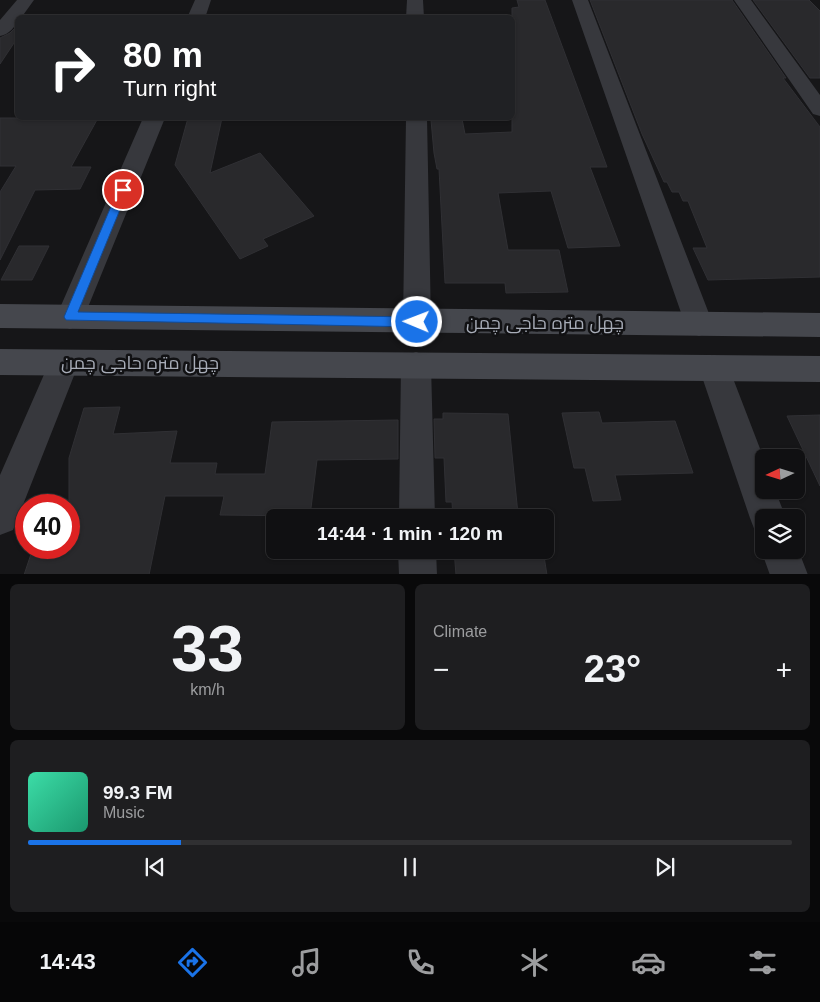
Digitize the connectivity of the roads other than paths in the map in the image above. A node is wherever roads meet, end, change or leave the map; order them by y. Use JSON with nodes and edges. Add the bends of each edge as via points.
{"nodes":[{"id":1,"x":26,"y":0,"type":"edge"},
{"id":2,"x":203,"y":0,"type":"edge"},
{"id":3,"x":415,"y":0,"type":"edge"},
{"id":4,"x":580,"y":0,"type":"edge"},
{"id":5,"x":742,"y":0,"type":"edge"},
{"id":6,"x":197,"y":15,"type":"edge"},
{"id":7,"x":416,"y":15,"type":"edge"},
{"id":8,"x":0,"y":31,"type":"edge"},
{"id":9,"x":820,"y":110,"type":"edge"},
{"id":10,"x":153,"y":120,"type":"edge"},
{"id":11,"x":416,"y":120,"type":"edge"},
{"id":12,"x":0,"y":316,"type":"edge"},
{"id":13,"x":70,"y":317,"type":"junction"},
{"id":14,"x":417,"y":322,"type":"junction"},
{"id":15,"x":699,"y":324,"type":"junction"},
{"id":16,"x":820,"y":325,"type":"edge"},
{"id":17,"x":0,"y":362,"type":"edge"},
{"id":18,"x":64,"y":363,"type":"junction"},
{"id":19,"x":416,"y":365,"type":"junction"},
{"id":20,"x":714,"y":368,"type":"junction"},
{"id":21,"x":820,"y":369,"type":"edge"},
{"id":22,"x":417,"y":509,"type":"edge"},
{"id":23,"x":765,"y":509,"type":"edge"},
{"id":24,"x":0,"y":517,"type":"edge"},
{"id":25,"x":417,"y":559,"type":"edge"},
{"id":26,"x":783,"y":559,"type":"edge"},
{"id":27,"x":418,"y":574,"type":"edge"},
{"id":28,"x":789,"y":574,"type":"edge"}],
"edges":[{"from":1,"to":8,"type":"street"},
{"from":2,"to":6,"type":"street"},
{"from":3,"to":7,"type":"street"},
{"from":4,"to":15,"type":"street"},
{"from":5,"to":9,"type":"street"},
{"from":10,"to":13,"type":"street"},
{"from":11,"to":14,"type":"street"},
{"from":12,"to":13,"type":"street","name":"چهل متره حاجی چمن"},
{"from":13,"to":14,"type":"street","name":"چهل متره حاجی چمن"},
{"from":14,"to":15,"type":"street","name":"چهل متره حاجی چمن"},
{"from":15,"to":16,"type":"street","name":"چهل متره حاجی چمن"},
{"from":17,"to":18,"type":"street","name":"چهل متره حاجی چمن"},
{"from":18,"to":19,"type":"street","name":"چهل متره حاجی چمن"},
{"from":18,"to":24,"type":"street"},
{"from":19,"to":20,"type":"street","name":"چهل متره حاجی چمن"},
{"from":19,"to":22,"type":"street"},
{"from":20,"to":21,"type":"street","name":"چهل متره حاجی چمن"},
{"from":20,"to":23,"type":"street"},
{"from":25,"to":27,"type":"street"},
{"from":26,"to":28,"type":"street"}]}
